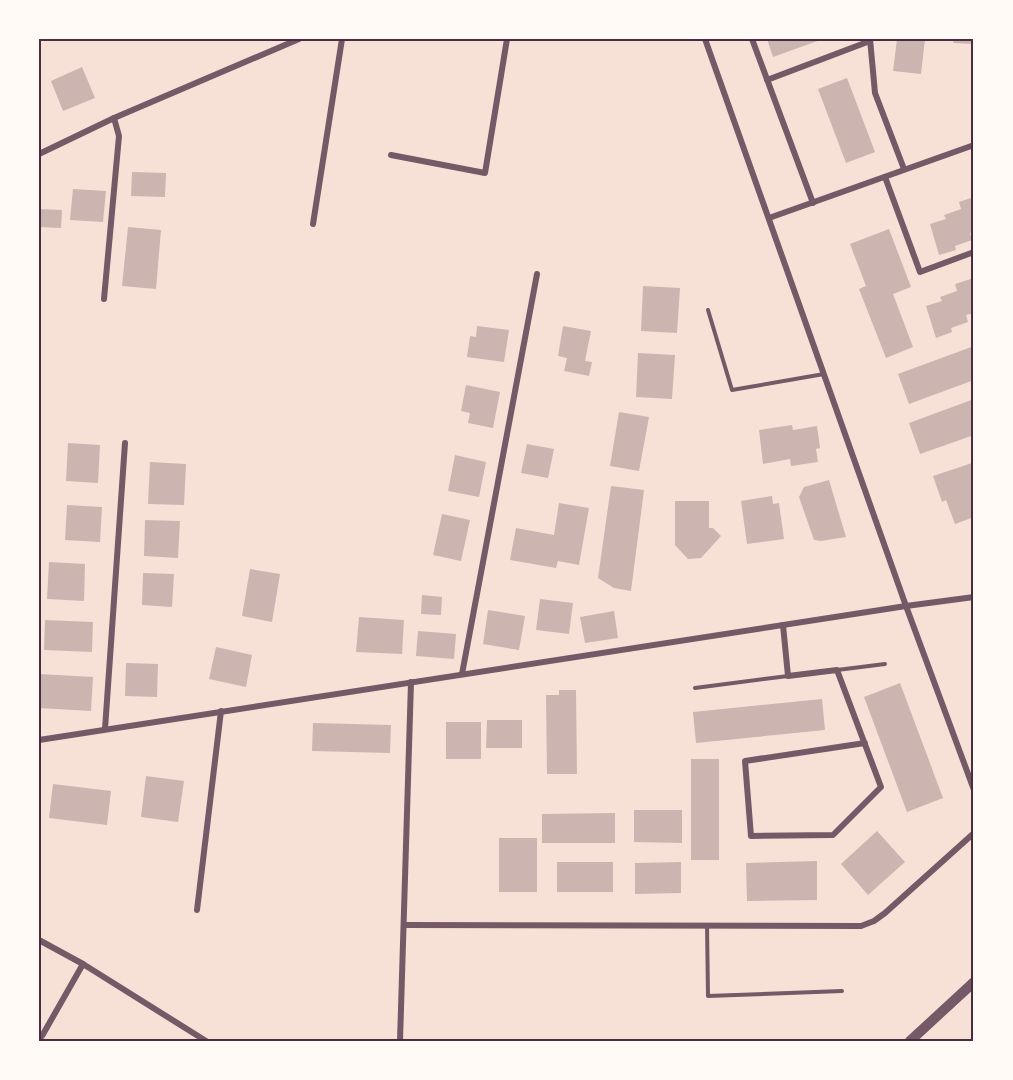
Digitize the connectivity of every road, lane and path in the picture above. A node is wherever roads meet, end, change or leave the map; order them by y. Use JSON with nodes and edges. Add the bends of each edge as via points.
{"nodes":[{"id":1,"x":299,"y":39,"type":"edge"},
{"id":2,"x":342,"y":39,"type":"edge"},
{"id":3,"x":507,"y":39,"type":"edge"},
{"id":4,"x":705,"y":39,"type":"edge"},
{"id":5,"x":752,"y":39,"type":"edge"},
{"id":6,"x":870,"y":40,"type":"edge"},
{"id":7,"x":767,"y":80,"type":"junction"},
{"id":8,"x":114,"y":118,"type":"junction"},
{"id":9,"x":974,"y":145,"type":"edge"},
{"id":10,"x":39,"y":154,"type":"edge"},
{"id":11,"x":391,"y":155,"type":"dead end"},
{"id":12,"x":904,"y":170,"type":"junction"},
{"id":13,"x":885,"y":177,"type":"junction"},
{"id":14,"x":813,"y":203,"type":"junction"},
{"id":15,"x":769,"y":218,"type":"junction"},
{"id":16,"x":313,"y":224,"type":"dead end"},
{"id":17,"x":974,"y":252,"type":"edge"},
{"id":18,"x":537,"y":274,"type":"dead end"},
{"id":19,"x":104,"y":300,"type":"dead end"},
{"id":20,"x":708,"y":310,"type":"dead end"},
{"id":21,"x":824,"y":374,"type":"junction"},
{"id":22,"x":125,"y":443,"type":"dead end"},
{"id":23,"x":974,"y":597,"type":"edge"},
{"id":24,"x":906,"y":606,"type":"junction"},
{"id":25,"x":783,"y":625,"type":"junction"},
{"id":26,"x":885,"y":664,"type":"dead end"},
{"id":27,"x":837,"y":670,"type":"junction"},
{"id":28,"x":462,"y":674,"type":"junction"},
{"id":29,"x":788,"y":676,"type":"junction"},
{"id":30,"x":411,"y":682,"type":"junction"},
{"id":31,"x":696,"y":688,"type":"dead end"},
{"id":32,"x":221,"y":711,"type":"junction"},
{"id":33,"x":105,"y":729,"type":"junction"},
{"id":34,"x":39,"y":740,"type":"edge"},
{"id":35,"x":864,"y":743,"type":"junction"},
{"id":36,"x":974,"y":790,"type":"edge"},
{"id":37,"x":974,"y":833,"type":"edge"},
{"id":38,"x":197,"y":910,"type":"dead end"},
{"id":39,"x":405,"y":925,"type":"junction"},
{"id":40,"x":707,"y":925,"type":"junction"},
{"id":41,"x":39,"y":940,"type":"edge"},
{"id":42,"x":83,"y":964,"type":"junction"},
{"id":43,"x":974,"y":982,"type":"edge"},
{"id":44,"x":842,"y":991,"type":"dead end"},
{"id":45,"x":192,"y":1033,"type":"junction"},
{"id":46,"x":42,"y":1036,"type":"dead end"},
{"id":47,"x":186,"y":1041,"type":"edge"},
{"id":48,"x":206,"y":1041,"type":"edge"},
{"id":49,"x":400,"y":1041,"type":"edge"},
{"id":50,"x":910,"y":1041,"type":"edge"}],
"edges":[{"from":1,"to":8,"type":"street"},
{"from":2,"to":16,"type":"street"},
{"from":3,"to":11,"type":"street","via":[[485,173]]},
{"from":4,"to":15,"type":"street"},
{"from":5,"to":7,"type":"street"},
{"from":6,"to":7,"type":"street"},
{"from":6,"to":12,"type":"street","via":[[875,93]]},
{"from":7,"to":14,"type":"street"},
{"from":8,"to":10,"type":"street"},
{"from":8,"to":19,"type":"street","via":[[119,136]]},
{"from":9,"to":12,"type":"street"},
{"from":12,"to":13,"type":"street"},
{"from":13,"to":14,"type":"street"},
{"from":13,"to":17,"type":"street","via":[[920,272]]},
{"from":14,"to":15,"type":"street"},
{"from":15,"to":21,"type":"street"},
{"from":18,"to":28,"type":"street"},
{"from":20,"to":21,"type":"lane","via":[[732,390]]},
{"from":21,"to":24,"type":"street"},
{"from":22,"to":33,"type":"street"},
{"from":23,"to":24,"type":"street"},
{"from":24,"to":25,"type":"street"},
{"from":24,"to":36,"type":"street"},
{"from":25,"to":28,"type":"street"},
{"from":25,"to":29,"type":"street"},
{"from":26,"to":27,"type":"lane"},
{"from":27,"to":29,"type":"street"},
{"from":27,"to":35,"type":"street"},
{"from":28,"to":30,"type":"street"},
{"from":29,"to":31,"type":"lane"},
{"from":30,"to":32,"type":"street"},
{"from":30,"to":39,"type":"street"},
{"from":32,"to":33,"type":"street"},
{"from":32,"to":38,"type":"street"},
{"from":33,"to":34,"type":"street"},
{"from":35,"to":35,"type":"street","via":[[881,787],[833,835],[751,836],[745,760]]},
{"from":37,"to":40,"type":"street","via":[[874,921],[861,926]]},
{"from":39,"to":40,"type":"street"},
{"from":39,"to":49,"type":"street"},
{"from":40,"to":44,"type":"lane","via":[[708,996]]},
{"from":41,"to":42,"type":"street"},
{"from":42,"to":45,"type":"street"},
{"from":42,"to":46,"type":"street"},
{"from":43,"to":50,"type":"street"},
{"from":45,"to":47,"type":"street"},
{"from":45,"to":48,"type":"street"}]}
